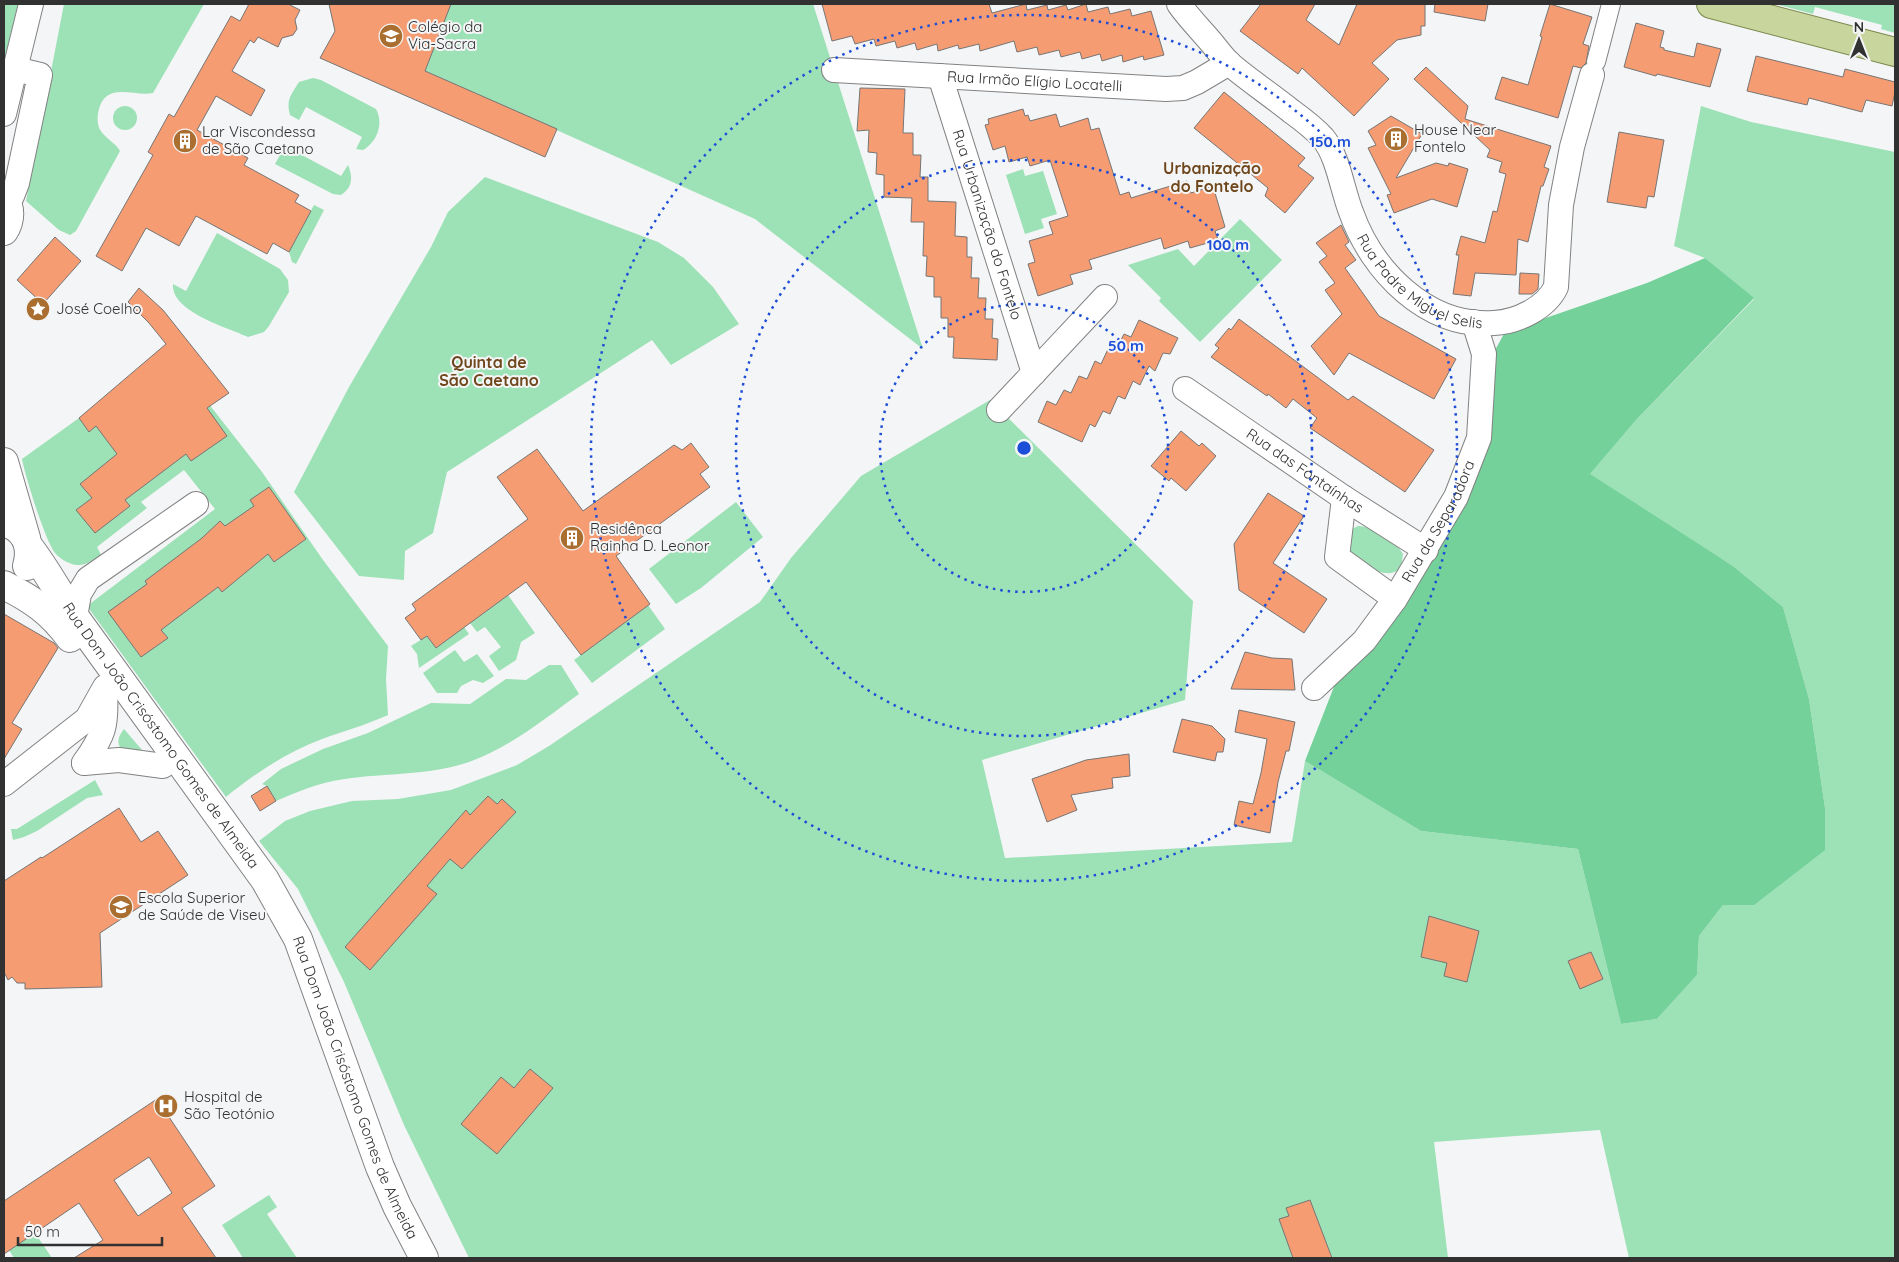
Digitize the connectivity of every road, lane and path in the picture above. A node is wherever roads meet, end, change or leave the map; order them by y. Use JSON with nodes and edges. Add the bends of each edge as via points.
{"nodes":[{"id":1,"x":31,"y":4,"type":"edge"},
{"id":2,"x":1179,"y":4,"type":"edge"},
{"id":3,"x":1611,"y":4,"type":"edge"},
{"id":4,"x":1711,"y":4,"type":"edge"},
{"id":5,"x":1895,"y":52,"type":"edge"},
{"id":6,"x":1229,"y":63,"type":"junction"},
{"id":7,"x":1594,"y":68,"type":"joint"},
{"id":8,"x":15,"y":69,"type":"junction"},
{"id":9,"x":834,"y":70,"type":"dead end"},
{"id":10,"x":940,"y":76,"type":"junction"},
{"id":11,"x":4,"y":114,"type":"edge"},
{"id":12,"x":5,"y":199,"type":"edge"},
{"id":13,"x":4,"y":233,"type":"edge"},
{"id":14,"x":1106,"y":297,"type":"dead end"},
{"id":15,"x":1474,"y":322,"type":"junction"},
{"id":16,"x":1034,"y":373,"type":"junction"},
{"id":17,"x":1184,"y":389,"type":"dead end"},
{"id":18,"x":999,"y":410,"type":"dead end"},
{"id":19,"x":4,"y":462,"type":"edge"},
{"id":20,"x":1344,"y":498,"type":"junction"},
{"id":21,"x":196,"y":504,"type":"dead end"},
{"id":22,"x":4,"y":522,"type":"edge"},
{"id":23,"x":28,"y":542,"type":"junction"},
{"id":24,"x":1426,"y":550,"type":"junction"},
{"id":25,"x":46,"y":571,"type":"junction"},
{"id":26,"x":88,"y":579,"type":"junction"},
{"id":27,"x":4,"y":585,"type":"edge"},
{"id":28,"x":1395,"y":599,"type":"junction"},
{"id":29,"x":75,"y":617,"type":"junction"},
{"id":30,"x":105,"y":688,"type":"junction"},
{"id":31,"x":1314,"y":688,"type":"dead end"},
{"id":32,"x":163,"y":766,"type":"junction"},
{"id":33,"x":4,"y":784,"type":"edge"},
{"id":34,"x":406,"y":1258,"type":"edge"},
{"id":35,"x":424,"y":1258,"type":"edge"}],
"edges":[{"from":1,"to":8,"type":"street"},
{"from":2,"to":6,"type":"street","name":"Rua Padre Miguel Selis"},
{"from":3,"to":7,"type":"street","name":"Rua Padre Miguel Selis"},
{"from":4,"to":5,"type":"main road"},
{"from":6,"to":10,"type":"street","name":"Rua Irmão Elígio Locatelli","via":[[1182,88]]},
{"from":6,"to":15,"type":"street","name":"Rua Padre Miguel Selis","via":[[1322,138],[1332,152],[1351,214],[1362,236],[1374,259],[1395,282],[1416,301],[1444,316]]},
{"from":7,"to":15,"type":"street","name":"Rua Padre Miguel Selis","via":[[1560,205],[1558,278],[1552,295],[1530,312],[1512,320]]},
{"from":8,"to":11,"type":"street"},
{"from":8,"to":12,"type":"street","via":[[40,75],[17,183],[12,196]]},
{"from":9,"to":10,"type":"street","name":"Rua Irmão Elígio Locatelli"},
{"from":10,"to":16,"type":"street","name":"Rua Urbanização do Fontelo"},
{"from":12,"to":13,"type":"street","via":[[10,212]]},
{"from":14,"to":16,"type":"street"},
{"from":15,"to":24,"type":"street","name":"Rua da Separadora","via":[[1484,354],[1479,438],[1456,497]]},
{"from":16,"to":18,"type":"street"},
{"from":17,"to":20,"type":"street","name":"Rua das Fontaínhas"},
{"from":19,"to":23,"type":"street"},
{"from":20,"to":24,"type":"street","name":"Rua das Fontaínhas"},
{"from":20,"to":28,"type":"street","via":[[1337,557]]},
{"from":21,"to":26,"type":"street"},
{"from":22,"to":23,"type":"street","name":"Rua Dom João Crisóstomo Gomes de Almeida","via":[[20,530]]},
{"from":23,"to":25,"type":"street","name":"Rua Dom João Crisóstomo Gomes de Almeida"},
{"from":23,"to":27,"type":"street","name":"Rua Dom João Crisóstomo Gomes de Almeida","via":[[30,557],[27,567],[14,581]]},
{"from":24,"to":28,"type":"street","name":"Rua da Separadora"},
{"from":25,"to":26,"type":"street","via":[[68,578]]},
{"from":25,"to":29,"type":"street","name":"Rua Dom João Crisóstomo Gomes de Almeida"},
{"from":26,"to":29,"type":"street","via":[[78,594]]},
{"from":27,"to":30,"type":"street","name":"Rua Dom João Crisóstomo Gomes de Almeida","via":[[48,612]]},
{"from":28,"to":31,"type":"street","name":"Rua da Separadora","via":[[1364,641]]},
{"from":29,"to":35,"type":"street","name":"Rua Dom João Crisóstomo Gomes de Almeida","via":[[282,908],[298,940],[380,1167]]},
{"from":30,"to":32,"type":"street","name":"Rua Dom João Crisóstomo Gomes de Almeida"},
{"from":30,"to":32,"type":"street","via":[[104,730],[84,763],[119,760]]},
{"from":30,"to":33,"type":"street","via":[[87,720]]},
{"from":32,"to":34,"type":"street","name":"Rua Dom João Crisóstomo Gomes de Almeida","via":[[258,896],[274,926],[292,966],[379,1204]]}]}
